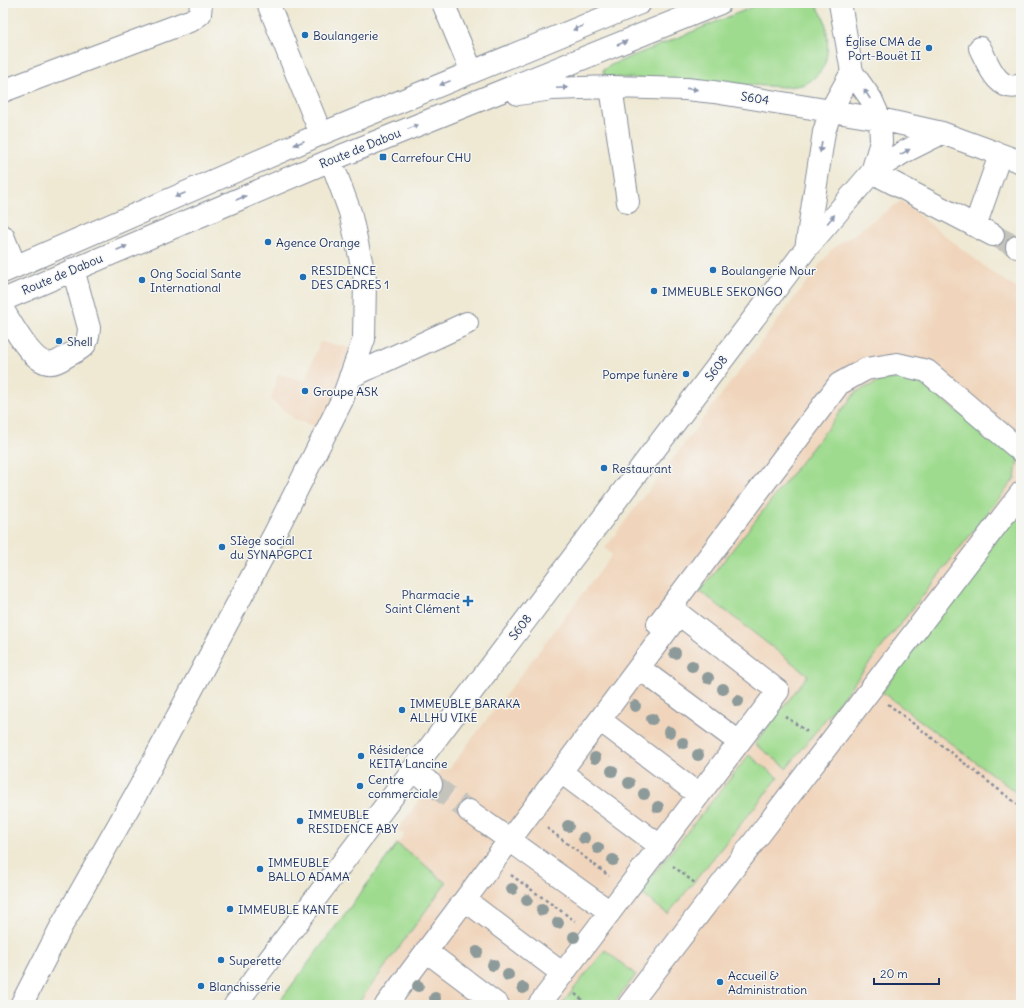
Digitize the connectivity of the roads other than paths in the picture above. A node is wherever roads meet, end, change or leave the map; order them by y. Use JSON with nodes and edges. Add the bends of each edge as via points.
{"nodes":[{"id":1,"x":201,"y":3,"type":"edge"},
{"id":2,"x":268,"y":3,"type":"edge"},
{"id":3,"x":443,"y":3,"type":"edge"},
{"id":4,"x":640,"y":3,"type":"edge"},
{"id":5,"x":720,"y":3,"type":"edge"},
{"id":6,"x":840,"y":3,"type":"edge"},
{"id":7,"x":597,"y":11,"type":"edge"},
{"id":8,"x":980,"y":48,"type":"dead end"},
{"id":9,"x":472,"y":72,"type":"junction"},
{"id":10,"x":852,"y":72,"type":"junction"},
{"id":11,"x":1021,"y":85,"type":"edge"},
{"id":12,"x":611,"y":87,"type":"junction"},
{"id":13,"x":3,"y":91,"type":"edge"},
{"id":14,"x":482,"y":99,"type":"junction"},
{"id":15,"x":832,"y":110,"type":"junction"},
{"id":16,"x":880,"y":119,"type":"junction"},
{"id":17,"x":942,"y":133,"type":"junction"},
{"id":18,"x":321,"y":134,"type":"junction"},
{"id":19,"x":1000,"y":155,"type":"junction"},
{"id":20,"x":331,"y":160,"type":"junction"},
{"id":21,"x":1021,"y":162,"type":"edge"},
{"id":22,"x":872,"y":172,"type":"junction"},
{"id":23,"x":628,"y":202,"type":"dead end"},
{"id":24,"x":3,"y":236,"type":"edge"},
{"id":25,"x":806,"y":249,"type":"junction"},
{"id":26,"x":9,"y":269,"type":"edge"},
{"id":27,"x":73,"y":269,"type":"junction"},
{"id":28,"x":3,"y":300,"type":"edge"},
{"id":29,"x":3,"y":310,"type":"edge"},
{"id":30,"x":468,"y":323,"type":"dead end"},
{"id":31,"x":350,"y":377,"type":"junction"},
{"id":32,"x":1021,"y":451,"type":"edge"},
{"id":33,"x":1021,"y":493,"type":"edge"},
{"id":34,"x":639,"y":668,"type":"junction"},
{"id":35,"x":600,"y":720,"type":"junction"},
{"id":36,"x":740,"y":742,"type":"junction"},
{"id":37,"x":412,"y":770,"type":"junction"},
{"id":38,"x":561,"y":772,"type":"junction"},
{"id":39,"x":431,"y":784,"type":"tunnel mouth"},
{"id":40,"x":699,"y":795,"type":"junction"},
{"id":41,"x":469,"y":811,"type":"tunnel mouth"},
{"id":42,"x":505,"y":837,"type":"junction"},
{"id":43,"x":660,"y":846,"type":"junction"},
{"id":44,"x":465,"y":900,"type":"junction"},
{"id":45,"x":610,"y":912,"type":"junction"},
{"id":46,"x":426,"y":951,"type":"junction"},
{"id":47,"x":563,"y":974,"type":"junction"},
{"id":48,"x":385,"y":1004,"type":"edge"},
{"id":49,"x":20,"y":1005,"type":"edge"},
{"id":50,"x":235,"y":1005,"type":"edge"},
{"id":51,"x":498,"y":1005,"type":"edge"},
{"id":52,"x":539,"y":1005,"type":"edge"},
{"id":53,"x":629,"y":1005,"type":"edge"}],
"edges":[{"from":1,"to":13,"type":"street","via":[[200,14],[192,20]]},
{"from":2,"to":18,"type":"street"},
{"from":3,"to":9,"type":"street"},
{"from":4,"to":7,"type":"street"},
{"from":14,"to":5,"type":"street","name":"Route de Dabou","one_way":true},
{"from":6,"to":10,"type":"street"},
{"from":7,"to":9,"type":"street","one_way":true},
{"from":8,"to":11,"type":"street","via":[[992,72],[1002,84],[1015,88]]},
{"from":9,"to":18,"type":"street","one_way":true},
{"from":10,"to":15,"type":"street","name":"S608"},
{"from":16,"to":10,"type":"street","one_way":true,"via":[[871,99]]},
{"from":14,"to":12,"type":"street","name":"S604","one_way":true,"via":[[552,88]]},
{"from":12,"to":15,"type":"street","name":"S604","one_way":true,"via":[[686,89]]},
{"from":12,"to":23,"type":"street"},
{"from":20,"to":14,"type":"street","name":"Route de Dabou","one_way":true},
{"from":15,"to":16,"type":"street","name":"S604"},
{"from":15,"to":25,"type":"street","name":"S608","one_way":true,"via":[[824,132]]},
{"from":16,"to":17,"type":"street","name":"S604"},
{"from":16,"to":22,"type":"street","name":"S608","via":[[881,142]]},
{"from":17,"to":19,"type":"street","name":"S604"},
{"from":22,"to":17,"type":"street","one_way":true},
{"from":18,"to":26,"type":"street","one_way":true},
{"from":19,"to":21,"type":"street","name":"S604"},
{"from":19,"to":22,"type":"street","via":[[984,230]]},
{"from":27,"to":20,"type":"street","name":"Route de Dabou","one_way":true},
{"from":20,"to":31,"type":"street","via":[[350,212],[365,279],[364,339]]},
{"from":25,"to":22,"type":"street","name":"S608","one_way":true},
{"from":24,"to":26,"type":"street"},
{"from":25,"to":37,"type":"street","name":"S608"},
{"from":27,"to":28,"type":"street","name":"Route de Dabou"},
{"from":27,"to":29,"type":"street","via":[[89,328],[83,348],[52,363],[42,362],[33,355]]},
{"from":30,"to":31,"type":"street"},
{"from":31,"to":49,"type":"street","via":[[342,400],[275,534],[140,788]]},
{"from":32,"to":42,"type":"street","via":[[927,371],[897,364],[866,369],[839,384]]},
{"from":33,"to":53,"type":"street"},
{"from":34,"to":35,"type":"street"},
{"from":34,"to":36,"type":"street"},
{"from":34,"to":36,"type":"street","via":[[679,614],[778,691]]},
{"from":35,"to":38,"type":"street"},
{"from":35,"to":40,"type":"street"},
{"from":36,"to":40,"type":"street"},
{"from":37,"to":39,"type":"street"},
{"from":37,"to":50,"type":"street","name":"S608"},
{"from":38,"to":42,"type":"street","via":[[529,814]]},
{"from":38,"to":43,"type":"street"},
{"from":40,"to":43,"type":"street"},
{"from":41,"to":42,"type":"street"},
{"from":42,"to":44,"type":"street","via":[[493,863]]},
{"from":42,"to":45,"type":"street"},
{"from":42,"to":48,"type":"street"},
{"from":43,"to":45,"type":"street"},
{"from":44,"to":46,"type":"street"},
{"from":44,"to":47,"type":"street"},
{"from":45,"to":47,"type":"street"},
{"from":46,"to":48,"type":"street"},
{"from":46,"to":51,"type":"street"},
{"from":47,"to":52,"type":"street"}]}
